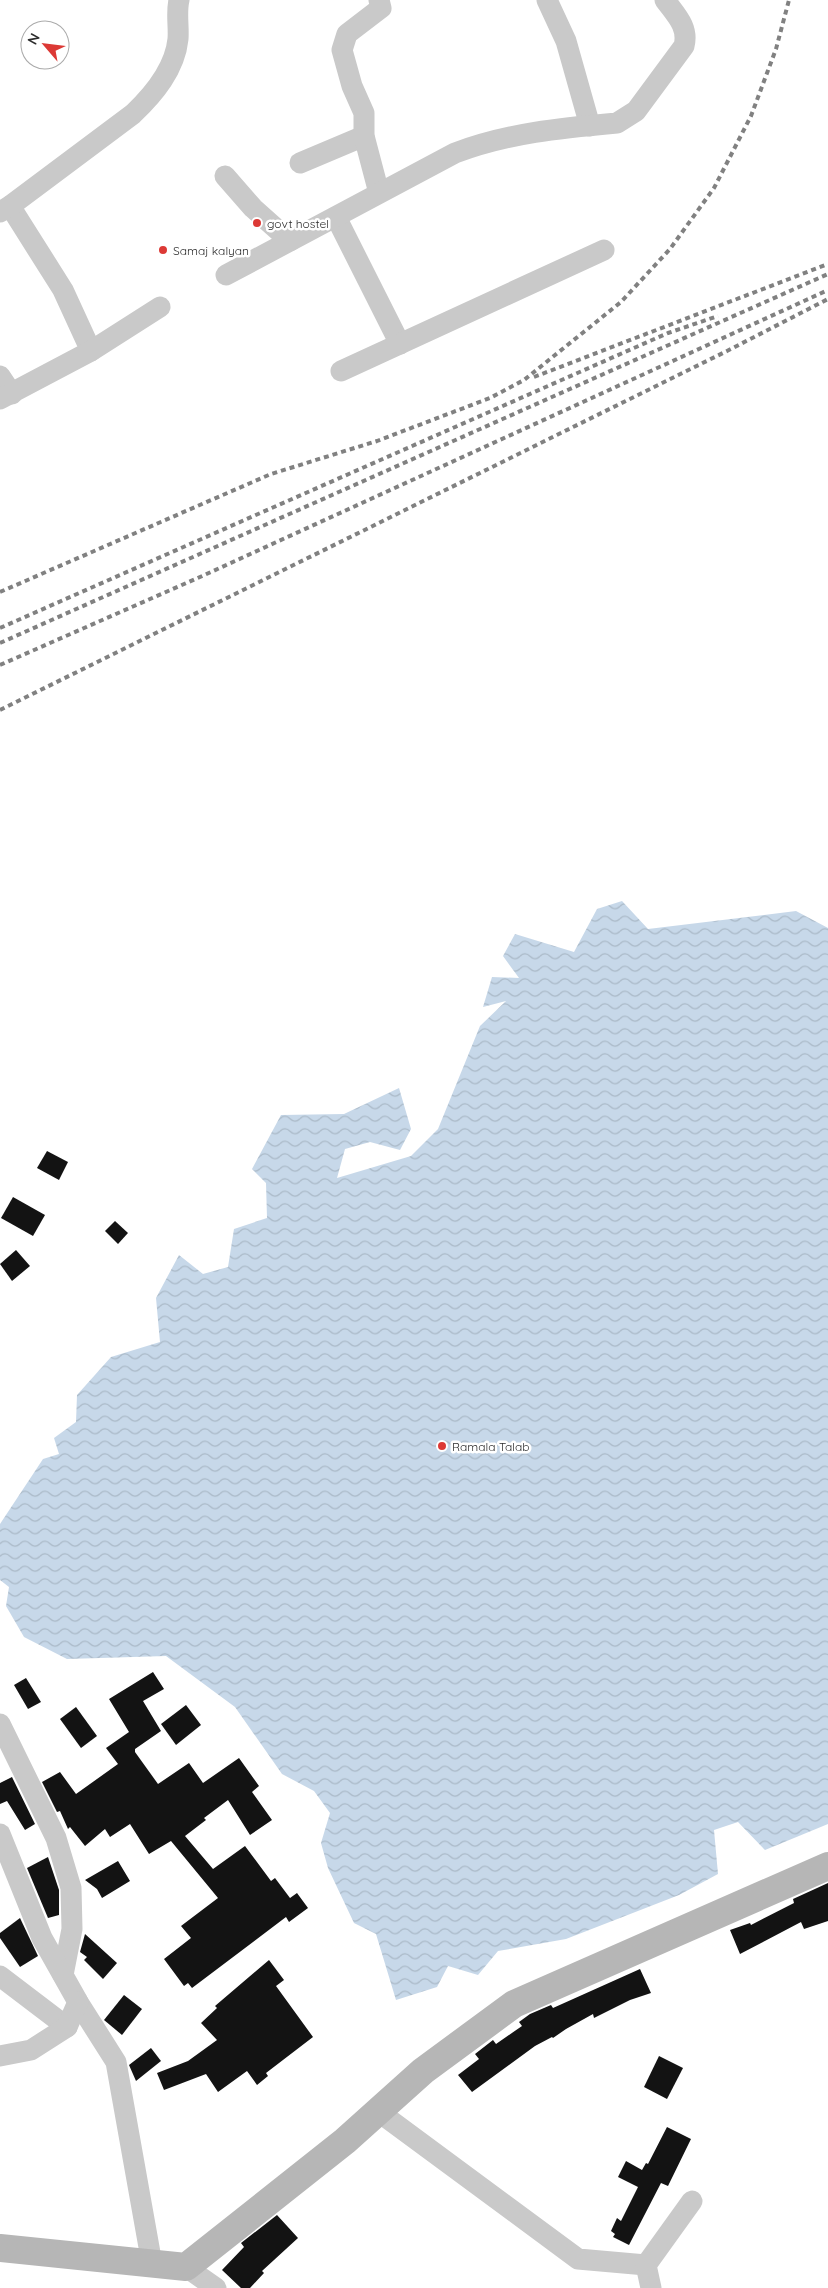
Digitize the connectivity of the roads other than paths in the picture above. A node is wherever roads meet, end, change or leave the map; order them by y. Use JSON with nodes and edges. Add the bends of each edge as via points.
{"nodes":[{"id":1,"x":179,"y":0,"type":"edge"},
{"id":2,"x":379,"y":0,"type":"edge"},
{"id":3,"x":665,"y":0,"type":"edge"},
{"id":4,"x":555,"y":3,"type":"edge"},
{"id":5,"x":590,"y":126,"type":"junction"},
{"id":6,"x":364,"y":136,"type":"junction"},
{"id":7,"x":300,"y":163,"type":"dead end"},
{"id":8,"x":224,"y":176,"type":"dead end"},
{"id":9,"x":379,"y":193,"type":"junction"},
{"id":10,"x":5,"y":209,"type":"edge"},
{"id":11,"x":336,"y":217,"type":"junction"},
{"id":12,"x":290,"y":241,"type":"junction"},
{"id":13,"x":604,"y":250,"type":"dead end"},
{"id":14,"x":226,"y":275,"type":"dead end"},
{"id":15,"x":160,"y":307,"type":"dead end"},
{"id":16,"x":400,"y":344,"type":"junction"},
{"id":17,"x":91,"y":351,"type":"junction"},
{"id":18,"x":342,"y":371,"type":"dead end"},
{"id":19,"x":0,"y":376,"type":"edge"},
{"id":20,"x":6,"y":397,"type":"edge"},
{"id":21,"x":0,"y":1724,"type":"edge"},
{"id":22,"x":0,"y":1834,"type":"edge"},
{"id":23,"x":828,"y":1866,"type":"edge"},
{"id":24,"x":62,"y":1974,"type":"junction"},
{"id":25,"x":0,"y":1976,"type":"edge"},
{"id":26,"x":78,"y":2002,"type":"junction"},
{"id":27,"x":67,"y":2027,"type":"junction"},
{"id":28,"x":0,"y":2056,"type":"edge"},
{"id":29,"x":379,"y":2112,"type":"junction"},
{"id":30,"x":692,"y":2201,"type":"dead end"},
{"id":31,"x":0,"y":2248,"type":"edge"},
{"id":32,"x":152,"y":2264,"type":"junction"},
{"id":33,"x":646,"y":2265,"type":"junction"},
{"id":34,"x":186,"y":2267,"type":"junction"},
{"id":35,"x":216,"y":2288,"type":"edge"},
{"id":36,"x":650,"y":2288,"type":"edge"}],
"edges":[{"from":1,"to":10,"type":"street","via":[[176,51],[154,91],[133,114]]},
{"from":2,"to":6,"type":"street","via":[[381,8],[378,12],[351,30],[342,44],[352,86],[365,117]]},
{"from":3,"to":5,"type":"street","via":[[684,25],[687,37],[684,46],[636,112],[617,123]]},
{"from":4,"to":5,"type":"street"},
{"from":5,"to":9,"type":"street","via":[[515,134],[486,141],[455,153]]},
{"from":6,"to":7,"type":"street"},
{"from":6,"to":9,"type":"street"},
{"from":8,"to":12,"type":"street"},
{"from":9,"to":11,"type":"street"},
{"from":10,"to":17,"type":"street","via":[[63,290]]},
{"from":11,"to":12,"type":"street"},
{"from":11,"to":16,"type":"street"},
{"from":12,"to":14,"type":"street"},
{"from":13,"to":16,"type":"street"},
{"from":15,"to":17,"type":"street"},
{"from":16,"to":18,"type":"street"},
{"from":17,"to":20,"type":"street"},
{"from":19,"to":20,"type":"street"},
{"from":21,"to":24,"type":"street","via":[[56,1838],[71,1888],[72,1929]]},
{"from":22,"to":24,"type":"street","via":[[42,1938]]},
{"from":23,"to":29,"type":"street","via":[[514,2004],[424,2071]]},
{"from":24,"to":26,"type":"street"},
{"from":25,"to":27,"type":"street"},
{"from":26,"to":27,"type":"street"},
{"from":26,"to":32,"type":"street","via":[[116,2062]]},
{"from":27,"to":28,"type":"street","via":[[31,2050]]},
{"from":29,"to":33,"type":"street","via":[[578,2259]]},
{"from":29,"to":34,"type":"street"},
{"from":30,"to":33,"type":"street"},
{"from":31,"to":32,"type":"street"},
{"from":32,"to":34,"type":"street"},
{"from":33,"to":36,"type":"street"},
{"from":34,"to":35,"type":"street"}]}
